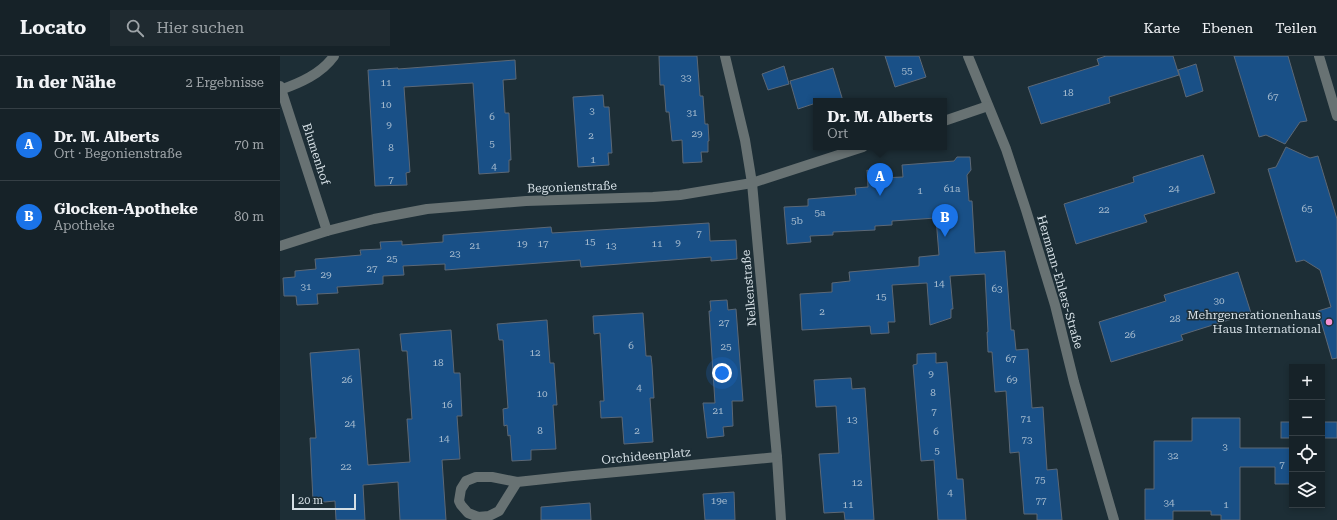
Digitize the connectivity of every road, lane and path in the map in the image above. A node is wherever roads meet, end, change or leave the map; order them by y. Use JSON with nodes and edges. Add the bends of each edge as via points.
{"nodes":[{"id":1,"x":334,"y":56,"type":"edge"},
{"id":2,"x":725,"y":56,"type":"edge"},
{"id":3,"x":968,"y":56,"type":"edge"},
{"id":4,"x":1319,"y":56,"type":"edge"},
{"id":5,"x":280,"y":89,"type":"edge"},
{"id":6,"x":988,"y":106,"type":"junction"},
{"id":7,"x":1337,"y":116,"type":"edge"},
{"id":8,"x":947,"y":119,"type":"edge"},
{"id":9,"x":854,"y":150,"type":"edge"},
{"id":10,"x":752,"y":183,"type":"junction"},
{"id":11,"x":328,"y":231,"type":"junction"},
{"id":12,"x":280,"y":246,"type":"edge"},
{"id":13,"x":777,"y":457,"type":"junction"},
{"id":14,"x":517,"y":482,"type":"junction"},
{"id":15,"x":781,"y":520,"type":"edge"},
{"id":16,"x":1114,"y":520,"type":"edge"}],
"edges":[{"from":1,"to":5,"type":"street","via":[[309,78]]},
{"from":2,"to":10,"type":"street","name":"Nelkenstraße","via":[[745,140]]},
{"from":3,"to":6,"type":"street","name":"Hermann-Ehlers-Straße"},
{"from":4,"to":7,"type":"street"},
{"from":5,"to":11,"type":"street","name":"Blumenhof"},
{"from":6,"to":8,"type":"street"},
{"from":6,"to":16,"type":"street","name":"Hermann-Ehlers-Straße","via":[[1006,149],[1040,253]]},
{"from":9,"to":10,"type":"street","name":"Begonienstraße"},
{"from":10,"to":11,"type":"street","name":"Begonienstraße","via":[[680,195],[526,201],[427,209],[374,218]]},
{"from":10,"to":13,"type":"street","name":"Nelkenstraße"},
{"from":11,"to":12,"type":"street","name":"Begonienstraße"},
{"from":13,"to":14,"type":"street","name":"Orchideenplatz"},
{"from":13,"to":15,"type":"street","name":"Nelkenstraße"},
{"from":14,"to":14,"type":"street","name":"Orchideenplatz","via":[[492,477],[470,479],[460,489],[459,501],[473,516],[489,516],[499,511]]}]}
